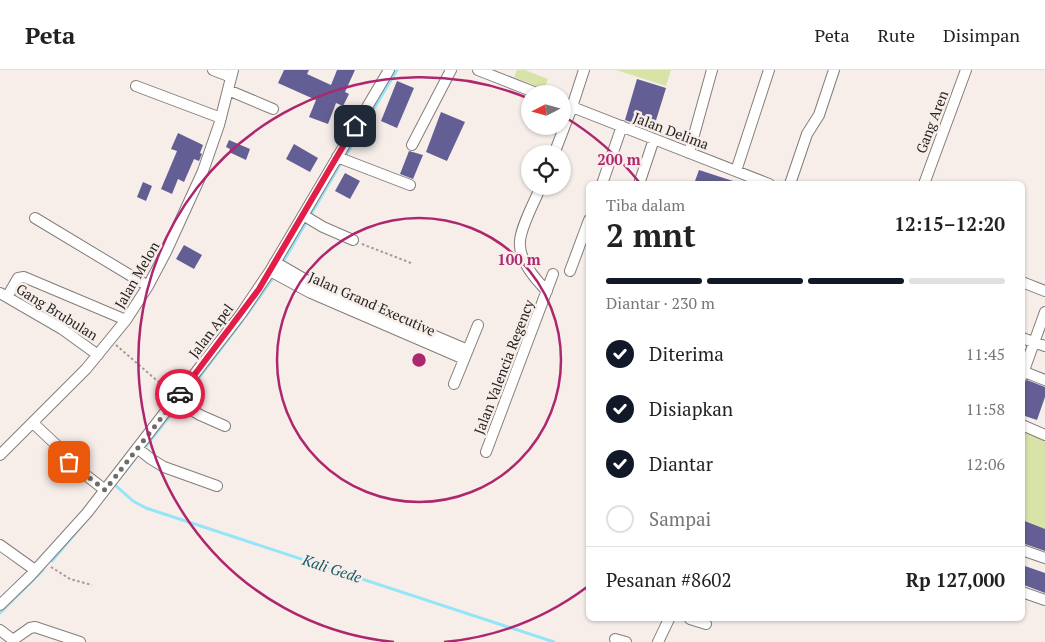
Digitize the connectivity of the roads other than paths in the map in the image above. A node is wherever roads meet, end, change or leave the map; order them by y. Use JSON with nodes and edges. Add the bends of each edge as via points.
{"nodes":[{"id":1,"x":212,"y":70,"type":"edge"},
{"id":2,"x":389,"y":70,"type":"edge"},
{"id":3,"x":451,"y":70,"type":"edge"},
{"id":4,"x":478,"y":70,"type":"edge"},
{"id":5,"x":584,"y":70,"type":"edge"},
{"id":6,"x":712,"y":70,"type":"edge"},
{"id":7,"x":769,"y":70,"type":"edge"},
{"id":8,"x":834,"y":70,"type":"edge"},
{"id":9,"x":966,"y":70,"type":"edge"},
{"id":10,"x":232,"y":73,"type":"edge"},
{"id":11,"x":136,"y":86,"type":"dead end"},
{"id":12,"x":521,"y":87,"type":"edge"},
{"id":13,"x":228,"y":90,"type":"junction"},
{"id":14,"x":571,"y":97,"type":"edge"},
{"id":15,"x":571,"y":107,"type":"edge"},
{"id":16,"x":273,"y":109,"type":"dead end"},
{"id":17,"x":221,"y":118,"type":"junction"},
{"id":18,"x":622,"y":126,"type":"junction"},
{"id":19,"x":654,"y":139,"type":"junction"},
{"id":20,"x":412,"y":145,"type":"dead end"},
{"id":21,"x":690,"y":153,"type":"junction"},
{"id":22,"x":337,"y":156,"type":"junction"},
{"id":23,"x":738,"y":172,"type":"junction"},
{"id":24,"x":603,"y":181,"type":"edge"},
{"id":25,"x":640,"y":181,"type":"edge"},
{"id":26,"x":736,"y":181,"type":"edge"},
{"id":27,"x":761,"y":181,"type":"edge"},
{"id":28,"x":791,"y":181,"type":"edge"},
{"id":29,"x":925,"y":181,"type":"edge"},
{"id":30,"x":410,"y":185,"type":"dead end"},
{"id":31,"x":537,"y":195,"type":"edge"},
{"id":32,"x":35,"y":218,"type":"dead end"},
{"id":33,"x":307,"y":218,"type":"junction"},
{"id":34,"x":586,"y":228,"type":"edge"},
{"id":35,"x":353,"y":240,"type":"road end"},
{"id":36,"x":273,"y":267,"type":"junction"},
{"id":37,"x":570,"y":271,"type":"dead end"},
{"id":38,"x":554,"y":274,"type":"dead end"},
{"id":39,"x":1025,"y":283,"type":"edge"},
{"id":40,"x":148,"y":286,"type":"junction"},
{"id":41,"x":547,"y":291,"type":"junction"},
{"id":42,"x":1045,"y":291,"type":"edge"},
{"id":43,"x":3,"y":295,"type":"edge"},
{"id":44,"x":1045,"y":312,"type":"edge"},
{"id":45,"x":126,"y":320,"type":"junction"},
{"id":46,"x":478,"y":325,"type":"dead end"},
{"id":47,"x":1025,"y":339,"type":"edge"},
{"id":48,"x":1034,"y":342,"type":"junction"},
{"id":49,"x":1045,"y":346,"type":"edge"},
{"id":50,"x":466,"y":354,"type":"junction"},
{"id":51,"x":98,"y":355,"type":"junction"},
{"id":52,"x":1025,"y":367,"type":"edge"},
{"id":53,"x":1025,"y":374,"type":"edge"},
{"id":54,"x":1045,"y":380,"type":"edge"},
{"id":55,"x":454,"y":384,"type":"dead end"},
{"id":56,"x":175,"y":399,"type":"junction"},
{"id":57,"x":33,"y":423,"type":"junction"},
{"id":58,"x":225,"y":426,"type":"dead end"},
{"id":59,"x":1025,"y":426,"type":"edge"},
{"id":60,"x":1045,"y":434,"type":"edge"},
{"id":61,"x":137,"y":448,"type":"junction"},
{"id":62,"x":486,"y":452,"type":"dead end"},
{"id":63,"x":0,"y":455,"type":"edge"},
{"id":64,"x":217,"y":486,"type":"dead end"},
{"id":65,"x":105,"y":490,"type":"junction"},
{"id":66,"x":0,"y":545,"type":"edge"},
{"id":67,"x":1025,"y":551,"type":"edge"},
{"id":68,"x":1045,"y":558,"type":"edge"},
{"id":69,"x":35,"y":570,"type":"junction"},
{"id":70,"x":1025,"y":593,"type":"edge"},
{"id":71,"x":1045,"y":600,"type":"edge"},
{"id":72,"x":0,"y":606,"type":"edge"},
{"id":73,"x":668,"y":621,"type":"edge"},
{"id":74,"x":696,"y":621,"type":"edge"},
{"id":75,"x":706,"y":624,"type":"dead end"},
{"id":76,"x":0,"y":630,"type":"edge"},
{"id":77,"x":615,"y":639,"type":"dead end"},
{"id":78,"x":80,"y":642,"type":"edge"},
{"id":79,"x":626,"y":642,"type":"edge"},
{"id":80,"x":658,"y":642,"type":"edge"}],
"edges":[{"from":1,"to":10,"type":"street"},
{"from":2,"to":22,"type":"street","name":"Jalan Apel"},
{"from":3,"to":20,"type":"street"},
{"from":4,"to":12,"type":"street"},
{"from":5,"to":14,"type":"street"},
{"from":6,"to":21,"type":"street"},
{"from":7,"to":23,"type":"street"},
{"from":8,"to":28,"type":"street"},
{"from":9,"to":29,"type":"street","name":"Gang Aren"},
{"from":10,"to":13,"type":"street","name":"Jalan Melon"},
{"from":11,"to":17,"type":"street"},
{"from":13,"to":16,"type":"street"},
{"from":13,"to":17,"type":"street","name":"Jalan Melon"},
{"from":15,"to":18,"type":"street","name":"Jalan Delima"},
{"from":17,"to":40,"type":"street","name":"Jalan Melon","via":[[203,172]]},
{"from":18,"to":19,"type":"street","name":"Jalan Delima"},
{"from":18,"to":24,"type":"street"},
{"from":19,"to":21,"type":"street","name":"Jalan Delima"},
{"from":19,"to":25,"type":"street"},
{"from":21,"to":23,"type":"street","name":"Jalan Delima"},
{"from":22,"to":30,"type":"street"},
{"from":22,"to":33,"type":"street","name":"Jalan Apel"},
{"from":23,"to":26,"type":"street"},
{"from":23,"to":27,"type":"street","name":"Jalan Delima"},
{"from":31,"to":41,"type":"street","name":"Jalan Valencia Regency","via":[[520,245],[527,265]]},
{"from":32,"to":40,"type":"street"},
{"from":33,"to":35,"type":"street"},
{"from":33,"to":36,"type":"street","name":"Jalan Apel"},
{"from":34,"to":37,"type":"street"},
{"from":36,"to":50,"type":"street","name":"Jalan Grand Executive","via":[[311,293],[374,315]]},
{"from":36,"to":56,"type":"street","name":"Jalan Apel"},
{"from":38,"to":41,"type":"street","name":"Jalan Valencia Regency"},
{"from":39,"to":42,"type":"street"},
{"from":40,"to":45,"type":"street","name":"Jalan Melon"},
{"from":41,"to":62,"type":"street","name":"Jalan Valencia Regency"},
{"from":43,"to":45,"type":"street","via":[[18,278],[24,277]]},
{"from":43,"to":51,"type":"street","name":"Gang Brubulan","via":[[62,329]]},
{"from":44,"to":48,"type":"street"},
{"from":45,"to":51,"type":"street","name":"Jalan Melon"},
{"from":46,"to":50,"type":"street"},
{"from":47,"to":48,"type":"street"},
{"from":48,"to":49,"type":"street"},
{"from":48,"to":52,"type":"street"},
{"from":50,"to":55,"type":"street"},
{"from":51,"to":57,"type":"street","name":"Jalan Melon"},
{"from":53,"to":54,"type":"street"},
{"from":56,"to":58,"type":"street"},
{"from":56,"to":61,"type":"street","name":"Jalan Apel"},
{"from":57,"to":63,"type":"street","name":"Jalan Melon"},
{"from":57,"to":65,"type":"street","via":[[68,459]]},
{"from":59,"to":60,"type":"street"},
{"from":61,"to":64,"type":"street","via":[[164,467]]},
{"from":61,"to":65,"type":"street","name":"Jalan Apel"},
{"from":65,"to":69,"type":"street","name":"Jalan Apel"},
{"from":66,"to":69,"type":"street"},
{"from":67,"to":68,"type":"street"},
{"from":69,"to":72,"type":"street","name":"Jalan Apel"},
{"from":70,"to":71,"type":"street"},
{"from":73,"to":80,"type":"street"},
{"from":74,"to":75,"type":"street"},
{"from":76,"to":78,"type":"street","via":[[13,640],[35,627]]},
{"from":77,"to":79,"type":"street"}]}
